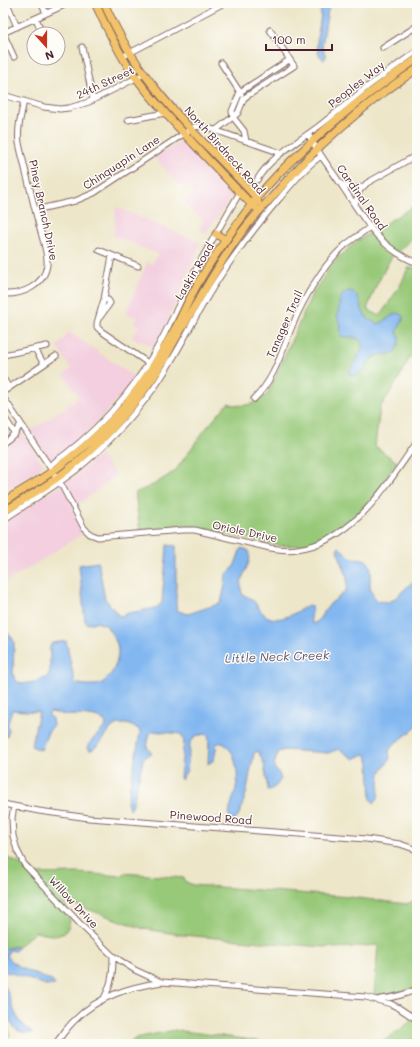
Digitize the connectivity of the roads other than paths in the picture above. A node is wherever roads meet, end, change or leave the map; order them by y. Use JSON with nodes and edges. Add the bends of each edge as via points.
{"nodes":[{"id":1,"x":6,"y":3,"type":"edge"},
{"id":2,"x":41,"y":3,"type":"edge"},
{"id":3,"x":68,"y":3,"type":"edge"},
{"id":4,"x":95,"y":3,"type":"edge"},
{"id":5,"x":104,"y":3,"type":"edge"},
{"id":6,"x":224,"y":3,"type":"edge"},
{"id":7,"x":46,"y":13,"type":"junction"},
{"id":8,"x":36,"y":18,"type":"junction"},
{"id":9,"x":39,"y":26,"type":"edge"},
{"id":10,"x":417,"y":26,"type":"edge"},
{"id":11,"x":17,"y":27,"type":"junction"},
{"id":12,"x":270,"y":30,"type":"dead end"},
{"id":13,"x":3,"y":33,"type":"edge"},
{"id":14,"x":82,"y":47,"type":"dead end"},
{"id":15,"x":383,"y":48,"type":"dead end"},
{"id":16,"x":417,"y":51,"type":"edge"},
{"id":17,"x":130,"y":53,"type":"junction"},
{"id":18,"x":14,"y":57,"type":"dead end"},
{"id":19,"x":122,"y":57,"type":"junction"},
{"id":20,"x":417,"y":59,"type":"edge"},
{"id":21,"x":289,"y":60,"type":"junction"},
{"id":22,"x":221,"y":62,"type":"dead end"},
{"id":23,"x":408,"y":65,"type":"junction"},
{"id":24,"x":399,"y":68,"type":"junction"},
{"id":25,"x":415,"y":71,"type":"edge"},
{"id":26,"x":144,"y":74,"type":"junction"},
{"id":27,"x":137,"y":78,"type":"junction"},
{"id":28,"x":240,"y":92,"type":"junction"},
{"id":29,"x":3,"y":95,"type":"edge"},
{"id":30,"x":244,"y":98,"type":"junction"},
{"id":31,"x":93,"y":100,"type":"junction"},
{"id":32,"x":24,"y":101,"type":"junction"},
{"id":33,"x":164,"y":113,"type":"junction"},
{"id":34,"x":233,"y":117,"type":"junction"},
{"id":35,"x":128,"y":120,"type":"dead end"},
{"id":36,"x":190,"y":128,"type":"junction"},
{"id":37,"x":216,"y":130,"type":"junction"},
{"id":38,"x":183,"y":133,"type":"junction"},
{"id":39,"x":310,"y":138,"type":"junction"},
{"id":40,"x":246,"y":140,"type":"junction"},
{"id":41,"x":316,"y":149,"type":"junction"},
{"id":42,"x":281,"y":153,"type":"junction"},
{"id":43,"x":417,"y":155,"type":"edge"},
{"id":44,"x":321,"y":156,"type":"junction"},
{"id":45,"x":257,"y":180,"type":"dead end"},
{"id":46,"x":341,"y":184,"type":"junction"},
{"id":47,"x":363,"y":187,"type":"junction"},
{"id":48,"x":240,"y":192,"type":"junction"},
{"id":49,"x":257,"y":198,"type":"junction"},
{"id":50,"x":252,"y":205,"type":"junction"},
{"id":51,"x":355,"y":205,"type":"junction"},
{"id":52,"x":35,"y":210,"type":"junction"},
{"id":53,"x":264,"y":211,"type":"junction"},
{"id":54,"x":370,"y":227,"type":"junction"},
{"id":55,"x":216,"y":234,"type":"junction"},
{"id":56,"x":226,"y":240,"type":"junction"},
{"id":57,"x":99,"y":250,"type":"dead end"},
{"id":58,"x":112,"y":256,"type":"junction"},
{"id":59,"x":199,"y":263,"type":"junction"},
{"id":60,"x":417,"y":263,"type":"edge"},
{"id":61,"x":138,"y":266,"type":"dead end"},
{"id":62,"x":208,"y":267,"type":"junction"},
{"id":63,"x":3,"y":294,"type":"edge"},
{"id":64,"x":47,"y":346,"type":"dead end"},
{"id":65,"x":35,"y":349,"type":"junction"},
{"id":66,"x":3,"y":355,"type":"edge"},
{"id":67,"x":56,"y":356,"type":"dead end"},
{"id":68,"x":44,"y":364,"type":"junction"},
{"id":69,"x":155,"y":369,"type":"junction"},
{"id":70,"x":3,"y":378,"type":"edge"},
{"id":71,"x":9,"y":388,"type":"junction"},
{"id":72,"x":3,"y":392,"type":"edge"},
{"id":73,"x":3,"y":397,"type":"edge"},
{"id":74,"x":254,"y":399,"type":"dead end"},
{"id":75,"x":3,"y":415,"type":"edge"},
{"id":76,"x":21,"y":424,"type":"junction"},
{"id":77,"x":15,"y":434,"type":"junction"},
{"id":78,"x":417,"y":442,"type":"edge"},
{"id":79,"x":3,"y":444,"type":"edge"},
{"id":80,"x":51,"y":468,"type":"junction"},
{"id":81,"x":59,"y":480,"type":"junction"},
{"id":82,"x":3,"y":502,"type":"edge"},
{"id":83,"x":3,"y":512,"type":"edge"},
{"id":84,"x":3,"y":520,"type":"edge"},
{"id":85,"x":3,"y":804,"type":"edge"},
{"id":86,"x":14,"y":806,"type":"junction"},
{"id":87,"x":417,"y":850,"type":"edge"},
{"id":88,"x":113,"y":956,"type":"junction"},
{"id":89,"x":162,"y":982,"type":"junction"},
{"id":90,"x":417,"y":989,"type":"edge"},
{"id":91,"x":104,"y":998,"type":"junction"},
{"id":92,"x":376,"y":999,"type":"junction"},
{"id":93,"x":417,"y":1020,"type":"edge"},
{"id":94,"x":55,"y":1044,"type":"edge"}],
"edges":[{"from":1,"to":11,"type":"street"},
{"from":2,"to":7,"type":"street"},
{"from":3,"to":7,"type":"street"},
{"from":4,"to":19,"type":"main road","name":"North Birdneck Road"},
{"from":5,"to":17,"type":"main road","name":"North Birdneck Road"},
{"from":6,"to":17,"type":"street"},
{"from":7,"to":8,"type":"street"},
{"from":8,"to":9,"type":"street"},
{"from":8,"to":11,"type":"street"},
{"from":10,"to":15,"type":"street","name":"Peoples Way"},
{"from":11,"to":13,"type":"street"},
{"from":12,"to":21,"type":"street"},
{"from":13,"to":18,"type":"street"},
{"from":14,"to":31,"type":"street"},
{"from":16,"to":24,"type":"street","name":"Peoples Way"},
{"from":17,"to":19,"type":"street"},
{"from":17,"to":26,"type":"main road","name":"North Birdneck Road"},
{"from":19,"to":27,"type":"main road","name":"North Birdneck Road"},
{"from":20,"to":23,"type":"main road","name":"Laskin Road"},
{"from":21,"to":28,"type":"street"},
{"from":21,"to":30,"type":"street","via":[[294,66]]},
{"from":22,"to":28,"type":"street"},
{"from":23,"to":24,"type":"main road","name":"Laskin Road"},
{"from":23,"to":25,"type":"main road"},
{"from":24,"to":39,"type":"main road","name":"Laskin Road"},
{"from":25,"to":41,"type":"main road","name":"Laskin Road","via":[[365,106]]},
{"from":26,"to":27,"type":"street","name":"24th Street"},
{"from":26,"to":36,"type":"main road","name":"North Birdneck Road"},
{"from":27,"to":31,"type":"street","name":"24th Street"},
{"from":27,"to":33,"type":"main road","name":"North Birdneck Road"},
{"from":28,"to":30,"type":"street"},
{"from":28,"to":34,"type":"street","via":[[232,111]]},
{"from":29,"to":32,"type":"street","name":"24th Street"},
{"from":30,"to":34,"type":"street"},
{"from":31,"to":32,"type":"street","name":"24th Street","via":[[60,109]]},
{"from":32,"to":52,"type":"street","name":"Piney Branch Drive","via":[[19,125],[19,143]]},
{"from":33,"to":35,"type":"street"},
{"from":33,"to":38,"type":"main road","name":"North Birdneck Road"},
{"from":34,"to":37,"type":"street"},
{"from":34,"to":40,"type":"street","via":[[244,131]]},
{"from":36,"to":37,"type":"street","via":[[203,126]]},
{"from":36,"to":38,"type":"street","name":"Chinquapin Lane"},
{"from":36,"to":49,"type":"main road","name":"North Birdneck Road"},
{"from":37,"to":40,"type":"street"},
{"from":38,"to":48,"type":"main road","name":"North Birdneck Road"},
{"from":38,"to":52,"type":"street","name":"Chinquapin Lane","via":[[94,193],[75,201]]},
{"from":39,"to":41,"type":"street","name":"Cardinal Road"},
{"from":39,"to":42,"type":"street","via":[[294,143]]},
{"from":39,"to":49,"type":"main road","name":"Laskin Road"},
{"from":40,"to":42,"type":"street"},
{"from":41,"to":44,"type":"street","name":"Cardinal Road"},
{"from":41,"to":53,"type":"main road","name":"Laskin Road","via":[[288,179]]},
{"from":42,"to":45,"type":"street","via":[[264,169]]},
{"from":43,"to":47,"type":"street"},
{"from":44,"to":46,"type":"street","name":"Cardinal Road"},
{"from":44,"to":53,"type":"street","name":"Laskin Road"},
{"from":46,"to":47,"type":"street","via":[[352,188]]},
{"from":46,"to":51,"type":"street","name":"Cardinal Road"},
{"from":47,"to":51,"type":"street"},
{"from":48,"to":50,"type":"main road","name":"North Birdneck Road"},
{"from":48,"to":55,"type":"street","name":"Laskin Road"},
{"from":49,"to":50,"type":"main road","name":"Laskin Road"},
{"from":49,"to":53,"type":"main road","name":"North Birdneck Road"},
{"from":50,"to":53,"type":"main road","name":"North Birdneck Road"},
{"from":50,"to":56,"type":"main road","name":"Laskin Road"},
{"from":51,"to":54,"type":"street","name":"Cardinal Road"},
{"from":52,"to":63,"type":"street","name":"Piney Branch Drive","via":[[47,259],[46,270],[38,283],[26,290]]},
{"from":53,"to":69,"type":"main road","name":"Laskin Road","via":[[236,240]]},
{"from":54,"to":60,"type":"street","name":"Cardinal Road","via":[[389,248]]},
{"from":54,"to":74,"type":"street","name":"Tanager Trail","via":[[344,247],[319,277],[299,312],[271,377]]},
{"from":55,"to":56,"type":"main road"},
{"from":55,"to":59,"type":"street","name":"Laskin Road"},
{"from":56,"to":62,"type":"main road","name":"Laskin Road"},
{"from":57,"to":58,"type":"street"},
{"from":58,"to":61,"type":"street"},
{"from":58,"to":69,"type":"street","via":[[104,299],[110,303],[97,321],[97,327]]},
{"from":59,"to":62,"type":"street"},
{"from":59,"to":69,"type":"street","name":"Laskin Road","via":[[157,349]]},
{"from":62,"to":69,"type":"main road","name":"Laskin Road"},
{"from":64,"to":65,"type":"street"},
{"from":65,"to":66,"type":"street"},
{"from":65,"to":68,"type":"street"},
{"from":67,"to":68,"type":"street"},
{"from":68,"to":71,"type":"street"},
{"from":69,"to":80,"type":"main road","name":"Laskin Road","via":[[115,417],[88,443]]},
{"from":69,"to":81,"type":"main road","name":"Laskin Road","via":[[131,407]]},
{"from":70,"to":71,"type":"street"},
{"from":71,"to":72,"type":"street"},
{"from":73,"to":76,"type":"street","name":"Oriole Drive"},
{"from":75,"to":77,"type":"street"},
{"from":76,"to":77,"type":"street"},
{"from":76,"to":80,"type":"street","name":"Oriole Drive"},
{"from":77,"to":79,"type":"street"},
{"from":78,"to":81,"type":"street","name":"Oriole Drive","via":[[391,480],[364,512],[329,539],[296,550],[270,548],[189,530],[93,536],[84,528]]},
{"from":80,"to":81,"type":"street","name":"Oriole Drive"},
{"from":80,"to":82,"type":"main road","name":"Laskin Road"},
{"from":81,"to":83,"type":"main road","name":"Laskin Road"},
{"from":81,"to":84,"type":"street","name":"Laskin Road"},
{"from":85,"to":86,"type":"street","name":"Pinewood Road"},
{"from":86,"to":87,"type":"street","name":"Pinewood Road","via":[[89,818],[366,839],[400,844]]},
{"from":86,"to":88,"type":"street","name":"Willow Drive","via":[[13,836],[24,864]]},
{"from":88,"to":89,"type":"street","name":"Willow Drive","via":[[135,970]]},
{"from":88,"to":91,"type":"street","via":[[112,978]]},
{"from":89,"to":91,"type":"street","via":[[124,990]]},
{"from":89,"to":92,"type":"street"},
{"from":90,"to":92,"type":"street","via":[[393,998]]},
{"from":91,"to":94,"type":"street","via":[[76,1018]]},
{"from":92,"to":93,"type":"street","via":[[392,1004]]}]}
